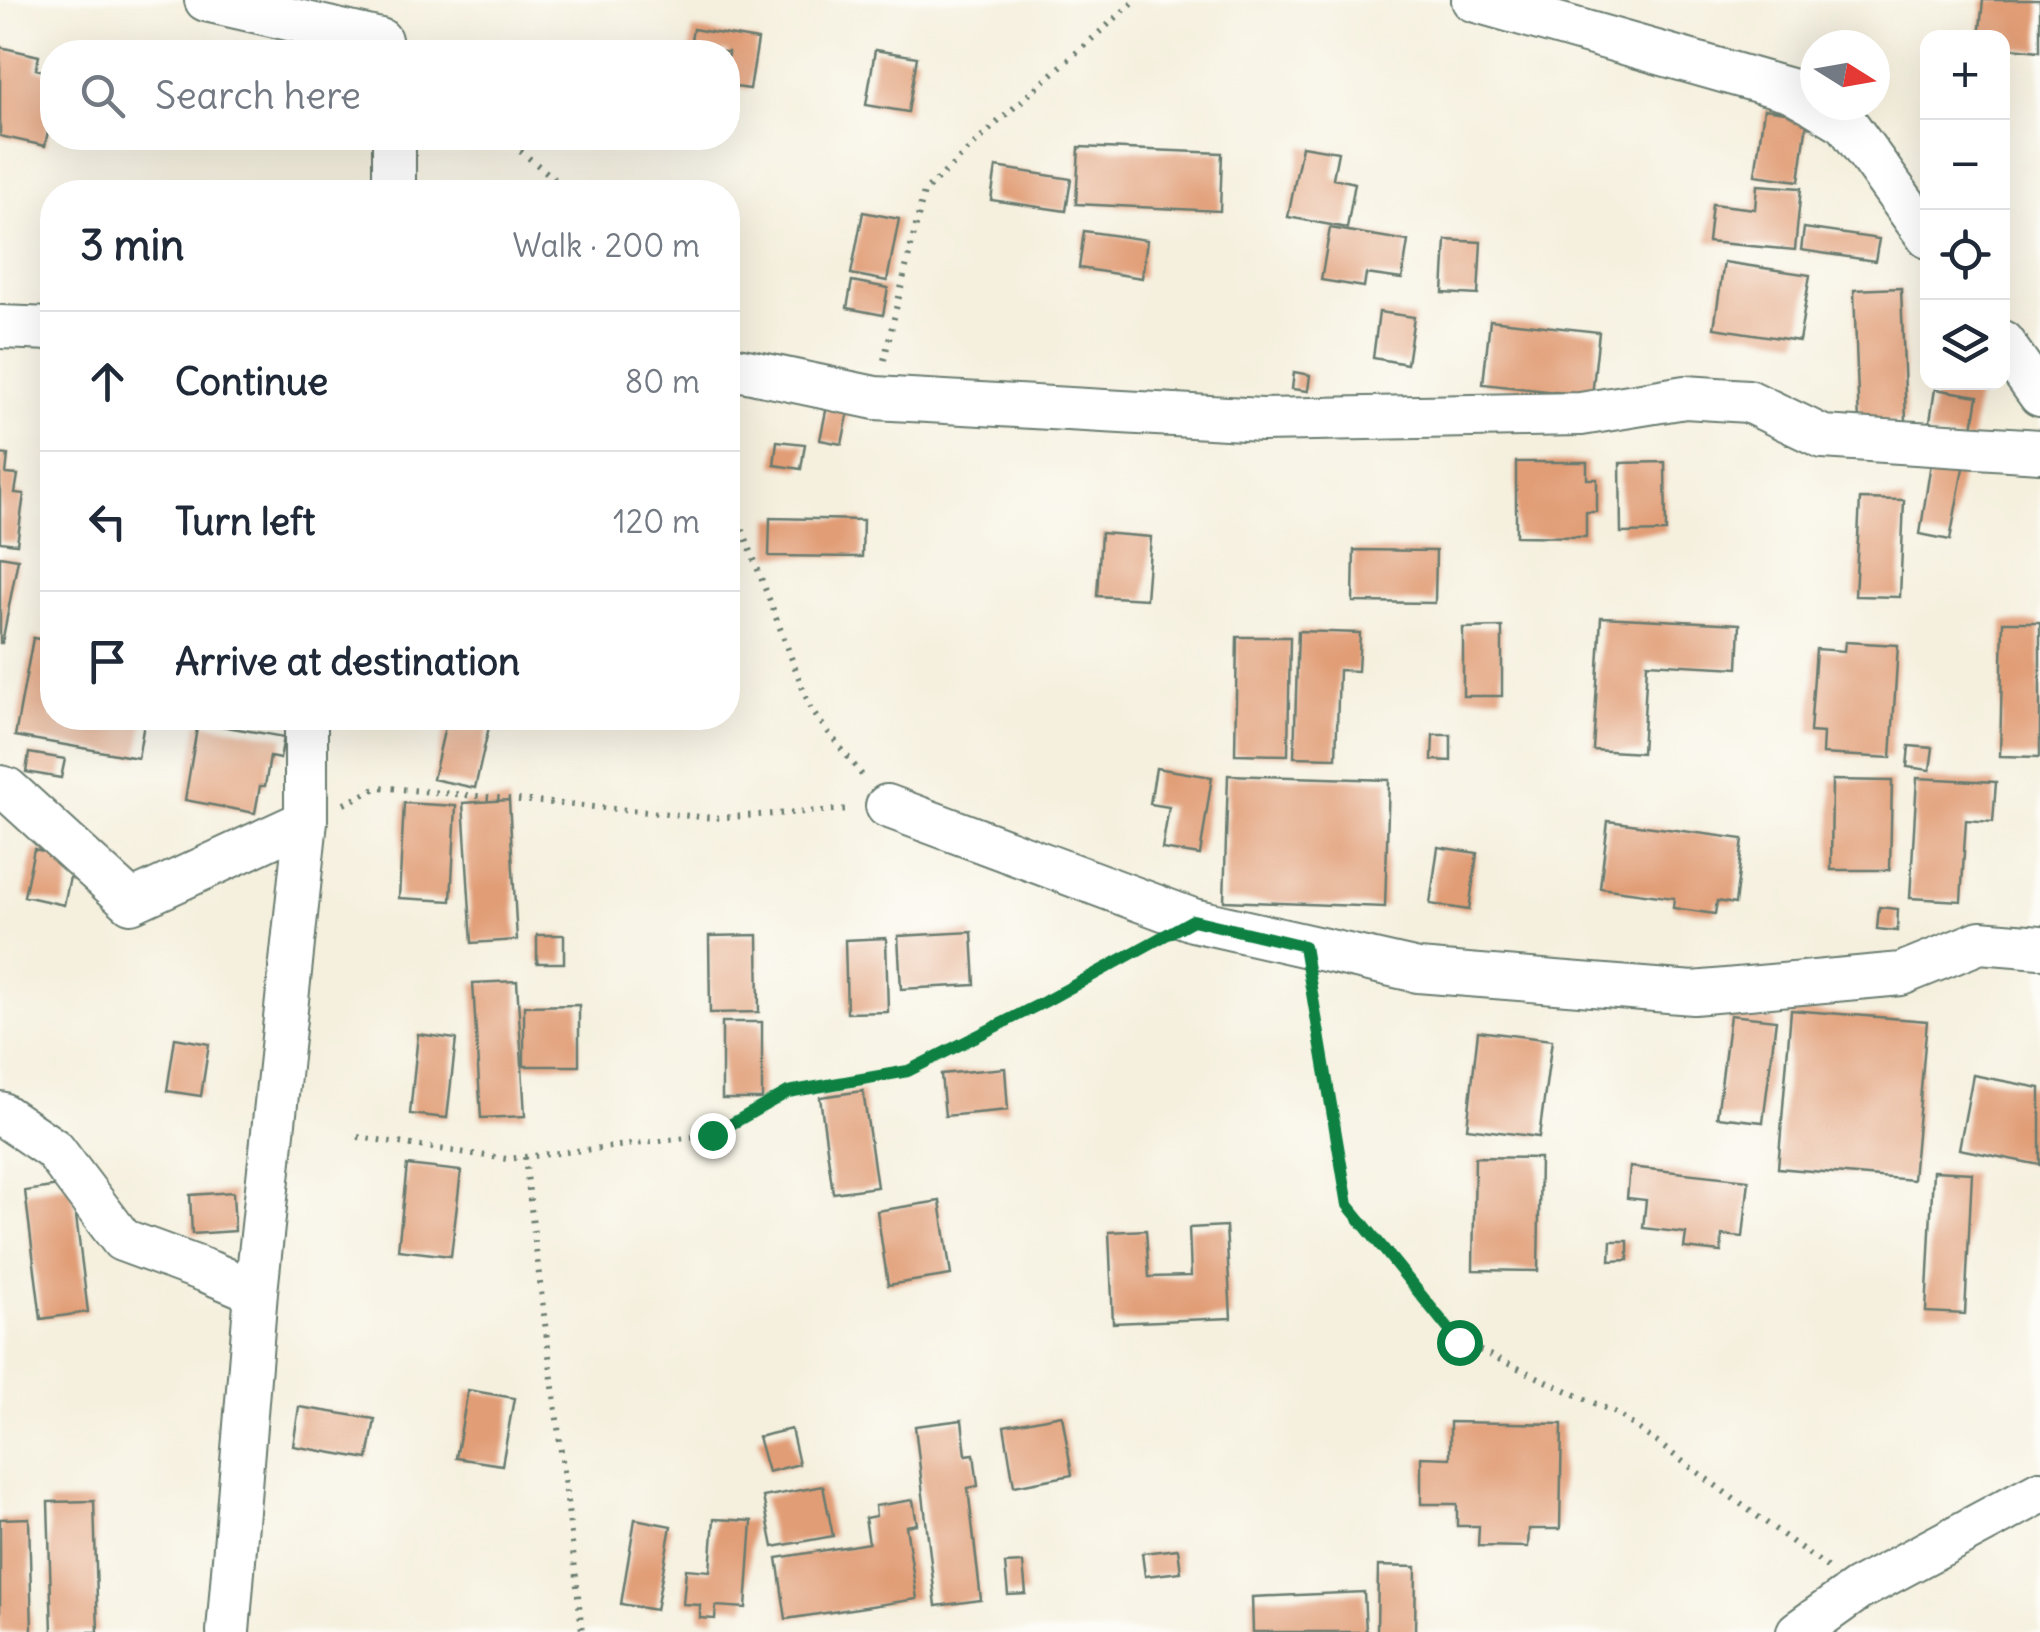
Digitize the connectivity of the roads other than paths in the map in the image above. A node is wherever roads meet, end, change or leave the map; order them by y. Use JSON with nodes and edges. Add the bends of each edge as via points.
{"nodes":[{"id":1,"x":206,"y":0,"type":"edge"},
{"id":2,"x":1473,"y":0,"type":"edge"},
{"id":3,"x":380,"y":40,"type":"edge"},
{"id":4,"x":1800,"y":96,"type":"edge"},
{"id":5,"x":1841,"y":120,"type":"edge"},
{"id":6,"x":394,"y":150,"type":"edge"},
{"id":7,"x":394,"y":180,"type":"edge"},
{"id":8,"x":1920,"y":226,"type":"edge"},
{"id":9,"x":0,"y":327,"type":"edge"},
{"id":10,"x":40,"y":328,"type":"edge"},
{"id":11,"x":2010,"y":353,"type":"edge"},
{"id":12,"x":740,"y":370,"type":"edge"},
{"id":13,"x":2040,"y":395,"type":"edge"},
{"id":14,"x":2040,"y":451,"type":"edge"},
{"id":15,"x":306,"y":730,"type":"edge"},
{"id":16,"x":0,"y":787,"type":"edge"},
{"id":17,"x":887,"y":806,"type":"road end"},
{"id":18,"x":306,"y":821,"type":"junction"},
{"id":19,"x":2040,"y":947,"type":"edge"},
{"id":20,"x":0,"y":1113,"type":"edge"},
{"id":21,"x":256,"y":1292,"type":"junction"},
{"id":22,"x":2040,"y":1492,"type":"edge"},
{"id":23,"x":221,"y":1628,"type":"edge"},
{"id":24,"x":1798,"y":1632,"type":"edge"}],
"edges":[{"from":1,"to":3,"type":"street"},
{"from":2,"to":4,"type":"street"},
{"from":5,"to":8,"type":"street"},
{"from":6,"to":7,"type":"street"},
{"from":9,"to":10,"type":"street"},
{"from":11,"to":13,"type":"street"},
{"from":12,"to":14,"type":"street","via":[[875,398],[1262,420],[1581,414],[1685,398],[1748,401],[1823,437]]},
{"from":15,"to":18,"type":"street"},
{"from":16,"to":18,"type":"street","via":[[131,902]]},
{"from":17,"to":19,"type":"street","via":[[1193,920],[1418,971],[1693,993],[1901,974],[1980,942]]},
{"from":18,"to":21,"type":"street"},
{"from":20,"to":21,"type":"street","via":[[54,1150],[122,1240]]},
{"from":21,"to":23,"type":"street"},
{"from":22,"to":24,"type":"street","via":[[1858,1590]]}]}
